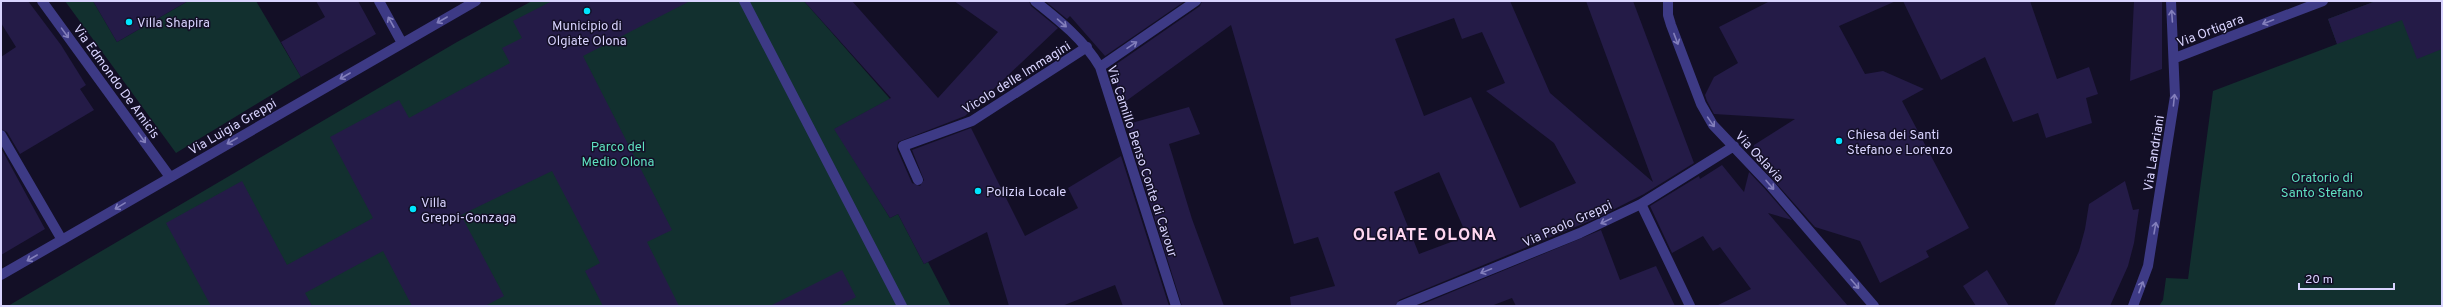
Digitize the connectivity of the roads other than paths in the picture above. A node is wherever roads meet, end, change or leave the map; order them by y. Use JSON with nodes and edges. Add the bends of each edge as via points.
{"nodes":[{"id":1,"x":42,"y":1,"type":"edge"},
{"id":2,"x":379,"y":1,"type":"edge"},
{"id":3,"x":476,"y":1,"type":"edge"},
{"id":4,"x":744,"y":1,"type":"edge"},
{"id":5,"x":1035,"y":1,"type":"edge"},
{"id":6,"x":1196,"y":1,"type":"edge"},
{"id":7,"x":1668,"y":1,"type":"edge"},
{"id":8,"x":2171,"y":1,"type":"edge"},
{"id":9,"x":2322,"y":1,"type":"edge"},
{"id":10,"x":402,"y":43,"type":"junction"},
{"id":11,"x":1087,"y":47,"type":"junction"},
{"id":12,"x":2175,"y":58,"type":"junction"},
{"id":13,"x":1100,"y":67,"type":"junction"},
{"id":14,"x":1,"y":135,"type":"edge"},
{"id":15,"x":1734,"y":146,"type":"junction"},
{"id":16,"x":170,"y":177,"type":"junction"},
{"id":17,"x":918,"y":180,"type":"dead end"},
{"id":18,"x":1641,"y":204,"type":"junction"},
{"id":19,"x":62,"y":240,"type":"junction"},
{"id":20,"x":1,"y":275,"type":"edge"},
{"id":21,"x":901,"y":306,"type":"edge"},
{"id":22,"x":1176,"y":306,"type":"edge"},
{"id":23,"x":1401,"y":306,"type":"edge"},
{"id":24,"x":1690,"y":306,"type":"edge"},
{"id":25,"x":1874,"y":306,"type":"edge"},
{"id":26,"x":2132,"y":306,"type":"edge"}],
"edges":[{"from":1,"to":16,"type":"street","name":"Via Edmondo De Amicis","one_way":true},
{"from":10,"to":2,"type":"street","one_way":true},
{"from":3,"to":10,"type":"street","name":"Via Luigia Greppi","one_way":true},
{"from":4,"to":21,"type":"street"},
{"from":5,"to":11,"type":"street","name":"Via Camillo Benso Conte di Cavour","one_way":true},
{"from":13,"to":6,"type":"street","one_way":true},
{"from":7,"to":15,"type":"street","name":"Via Oslavia","one_way":true,"via":[[1671,26],[1701,104],[1713,125]]},
{"from":12,"to":8,"type":"street","name":"Via Landriani","one_way":true},
{"from":9,"to":12,"type":"street","name":"Via Ortigara","one_way":true},
{"from":10,"to":16,"type":"street","name":"Via Luigia Greppi","one_way":true},
{"from":11,"to":13,"type":"street","name":"Via Camillo Benso Conte di Cavour"},
{"from":11,"to":17,"type":"street","name":"Vicolo delle Immagini","via":[[972,122],[903,146]]},
{"from":26,"to":12,"type":"street","name":"Via Landriani","one_way":true,"via":[[2145,276],[2156,219],[2175,96]]},
{"from":13,"to":22,"type":"street","name":"Via Camillo Benso Conte di Cavour"},
{"from":14,"to":19,"type":"street"},
{"from":15,"to":18,"type":"street","name":"Via Paolo Greppi"},
{"from":15,"to":25,"type":"street","name":"Via Oslavia","one_way":true},
{"from":16,"to":19,"type":"street","name":"Via Luigia Greppi","one_way":true},
{"from":18,"to":23,"type":"street","name":"Via Paolo Greppi","one_way":true,"via":[[1580,233]]},
{"from":18,"to":24,"type":"street"},
{"from":19,"to":20,"type":"street","name":"Via Luigia Greppi","one_way":true}]}
